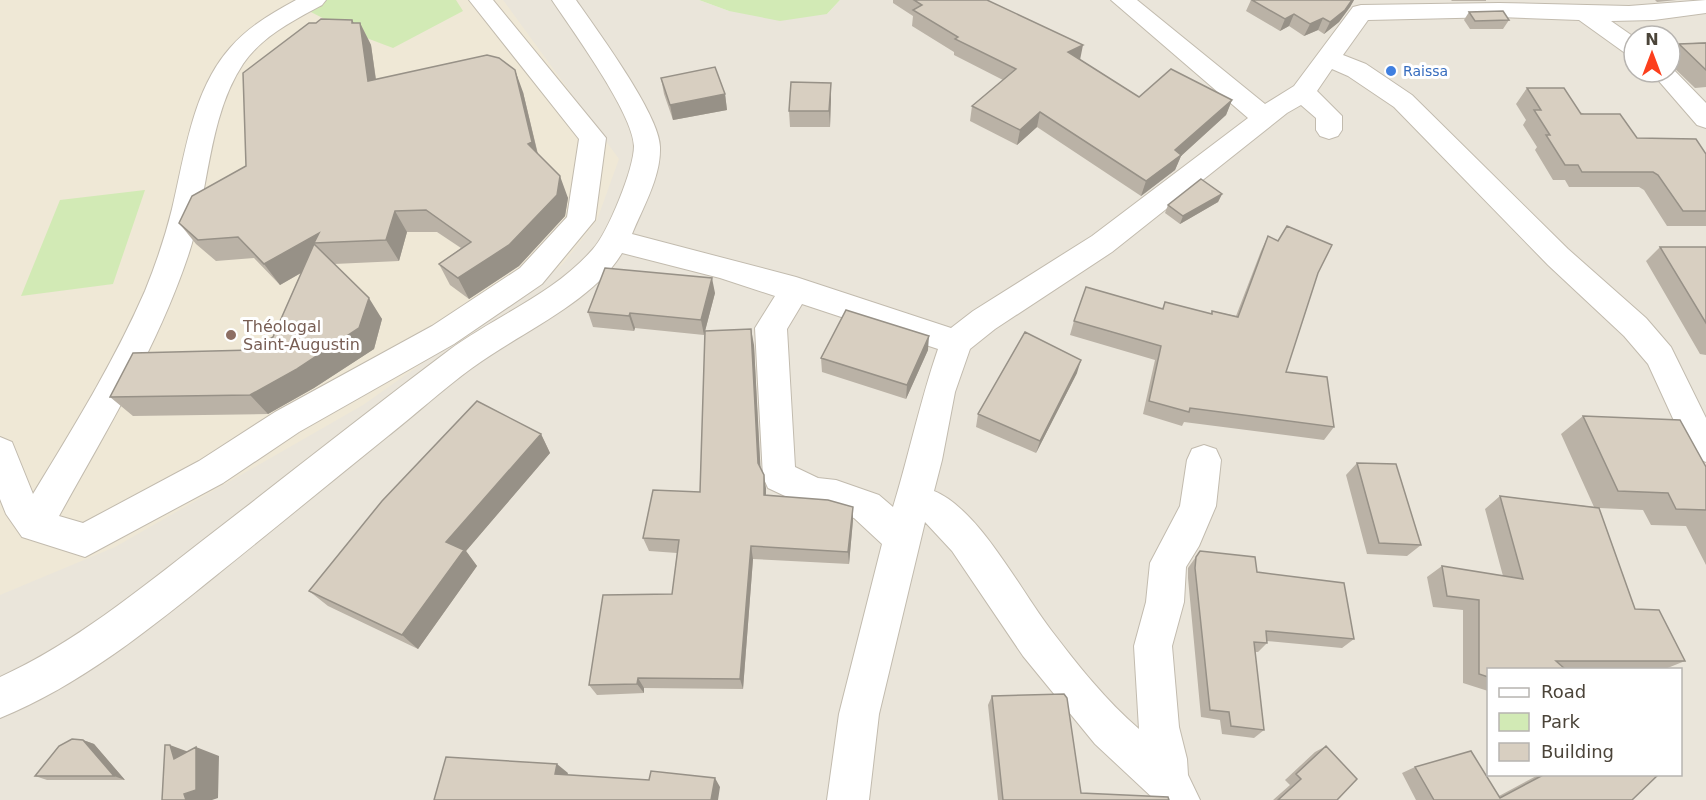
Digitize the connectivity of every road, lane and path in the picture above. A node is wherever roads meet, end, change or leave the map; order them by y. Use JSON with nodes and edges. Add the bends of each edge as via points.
{"nodes":[{"id":1,"x":314,"y":0,"type":"edge"},
{"id":2,"x":481,"y":0,"type":"edge"},
{"id":3,"x":564,"y":0,"type":"edge"},
{"id":4,"x":1123,"y":0,"type":"edge"},
{"id":5,"x":1365,"y":4,"type":"edge"},
{"id":6,"x":1706,"y":6,"type":"edge"},
{"id":7,"x":1598,"y":10,"type":"edge"},
{"id":8,"x":1622,"y":35,"type":"edge"},
{"id":9,"x":1328,"y":58,"type":"junction"},
{"id":10,"x":1675,"y":84,"type":"edge"},
{"id":11,"x":1303,"y":92,"type":"junction"},
{"id":12,"x":1265,"y":118,"type":"junction"},
{"id":13,"x":1706,"y":119,"type":"edge"},
{"id":14,"x":1329,"y":130,"type":"dead end"},
{"id":15,"x":615,"y":240,"type":"junction"},
{"id":16,"x":796,"y":289,"type":"junction"},
{"id":17,"x":956,"y":342,"type":"junction"},
{"id":18,"x":1706,"y":447,"type":"edge"},
{"id":19,"x":0,"y":452,"type":"edge"},
{"id":20,"x":1203,"y":460,"type":"dead end"},
{"id":21,"x":914,"y":499,"type":"junction"},
{"id":22,"x":35,"y":525,"type":"junction"},
{"id":23,"x":902,"y":538,"type":"junction"},
{"id":24,"x":0,"y":698,"type":"edge"},
{"id":25,"x":1173,"y":790,"type":"edge"},
{"id":26,"x":848,"y":800,"type":"edge"}],
"edges":[{"from":1,"to":22,"type":"street","via":[[276,22],[239,54],[228,69],[213,104],[174,254],[142,335]]},
{"from":2,"to":22,"type":"street","via":[[593,138],[581,220],[531,276],[453,328],[144,509],[85,540]]},
{"from":3,"to":15,"type":"street","via":[[612,71],[643,129],[647,146],[642,177]]},
{"from":4,"to":12,"type":"street"},
{"from":5,"to":7,"type":"street"},
{"from":5,"to":9,"type":"street"},
{"from":6,"to":7,"type":"street","via":[[1662,13]]},
{"from":7,"to":8,"type":"street"},
{"from":9,"to":11,"type":"street"},
{"from":9,"to":18,"type":"street","via":[[1357,70],[1403,101],[1558,257],[1635,327],[1660,356]]},
{"from":10,"to":13,"type":"street"},
{"from":11,"to":12,"type":"street"},
{"from":11,"to":14,"type":"street","via":[[1329,116]]},
{"from":12,"to":17,"type":"street","via":[[1102,244]]},
{"from":15,"to":16,"type":"street"},
{"from":15,"to":24,"type":"street","via":[[588,273],[462,358],[154,602],[87,649]]},
{"from":16,"to":17,"type":"street"},
{"from":16,"to":23,"type":"street","via":[[771,328],[780,477],[814,493],[866,506]]},
{"from":17,"to":21,"type":"street","via":[[939,392]]},
{"from":19,"to":22,"type":"street","via":[[19,503]]},
{"from":20,"to":25,"type":"street","via":[[1198,506],[1168,562],[1165,602],[1154,646],[1159,728]]},
{"from":21,"to":23,"type":"street"},
{"from":21,"to":25,"type":"street","via":[[933,507],[965,539],[1037,643],[1108,730]]},
{"from":23,"to":26,"type":"street","via":[[859,714]]}]}
